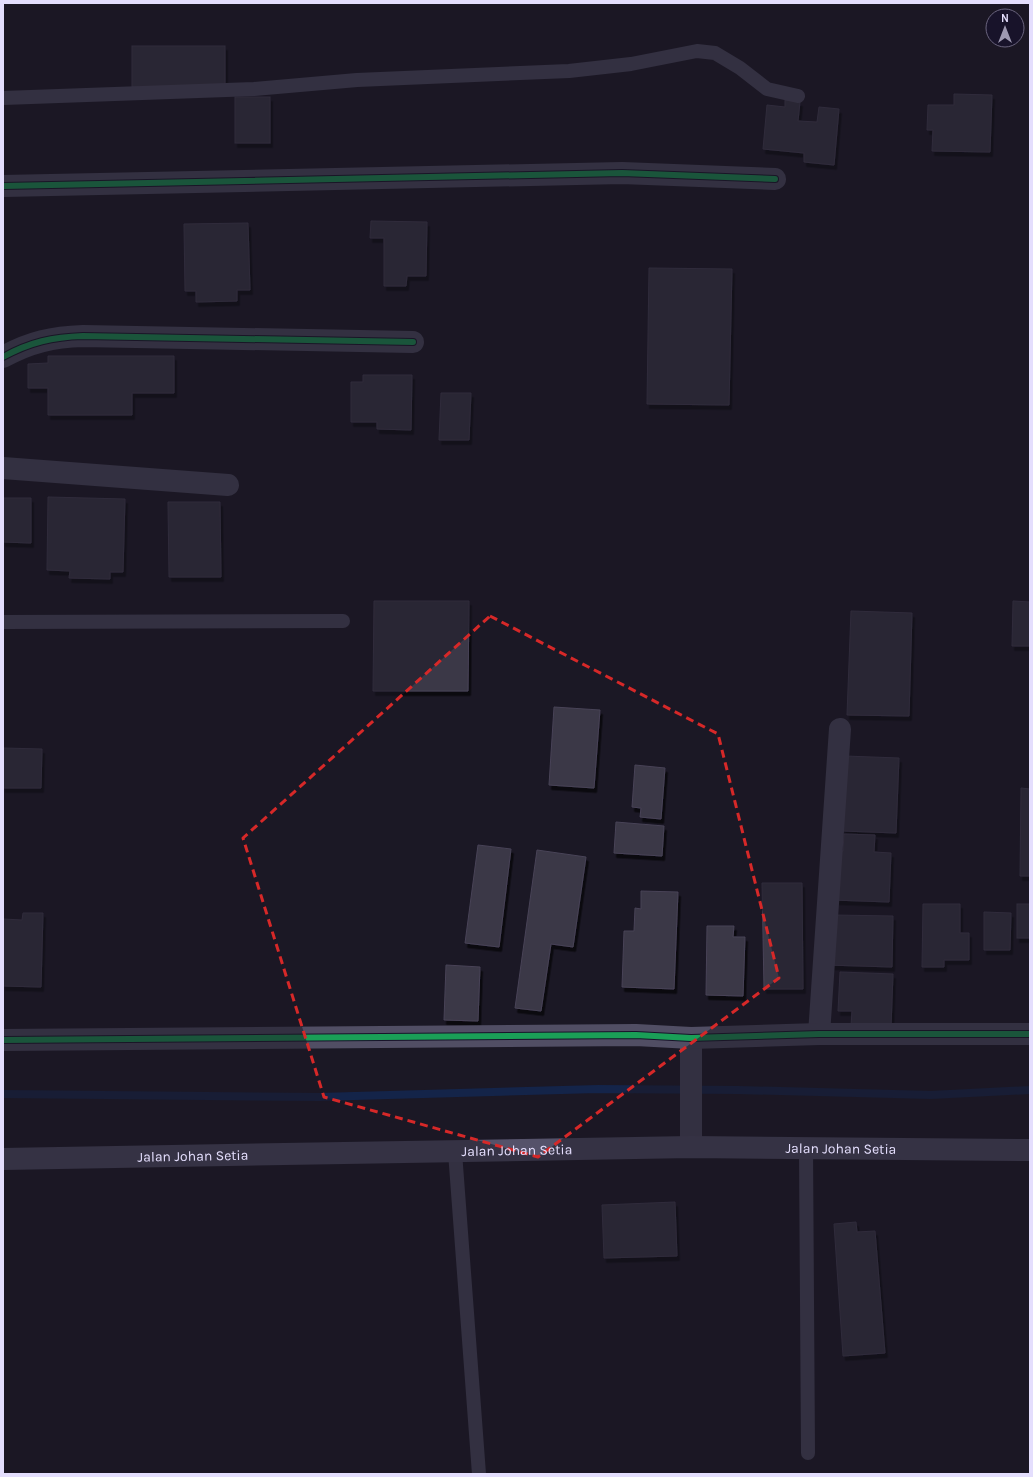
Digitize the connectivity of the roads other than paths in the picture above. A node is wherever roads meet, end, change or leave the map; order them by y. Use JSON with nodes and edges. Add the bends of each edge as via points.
{"nodes":[{"id":1,"x":798,"y":96,"type":"dead end"},
{"id":2,"x":3,"y":98,"type":"edge"},
{"id":3,"x":775,"y":179,"type":"dead end"},
{"id":4,"x":3,"y":186,"type":"edge"},
{"id":5,"x":413,"y":342,"type":"dead end"},
{"id":6,"x":3,"y":357,"type":"edge"},
{"id":7,"x":3,"y":468,"type":"edge"},
{"id":8,"x":228,"y":485,"type":"dead end"},
{"id":9,"x":343,"y":621,"type":"dead end"},
{"id":10,"x":3,"y":622,"type":"edge"},
{"id":11,"x":840,"y":728,"type":"dead end"},
{"id":12,"x":819,"y":1034,"type":"junction"},
{"id":13,"x":1030,"y":1034,"type":"edge"},
{"id":14,"x":691,"y":1038,"type":"junction"},
{"id":15,"x":3,"y":1040,"type":"edge"},
{"id":16,"x":691,"y":1147,"type":"junction"},
{"id":17,"x":806,"y":1149,"type":"junction"},
{"id":18,"x":1030,"y":1150,"type":"edge"},
{"id":19,"x":455,"y":1152,"type":"junction"},
{"id":20,"x":3,"y":1159,"type":"edge"},
{"id":21,"x":808,"y":1453,"type":"dead end"},
{"id":22,"x":479,"y":1474,"type":"edge"}],
"edges":[{"from":1,"to":2,"type":"lane","via":[[767,89],[715,53],[697,51],[631,64],[570,71],[358,80],[254,90]]},
{"from":3,"to":4,"type":"street","via":[[622,173]]},
{"from":5,"to":6,"type":"street","via":[[84,336],[39,341]]},
{"from":7,"to":8,"type":"street"},
{"from":9,"to":10,"type":"lane"},
{"from":11,"to":12,"type":"street"},
{"from":12,"to":13,"type":"street"},
{"from":12,"to":14,"type":"street"},
{"from":14,"to":15,"type":"street","via":[[636,1035]]},
{"from":14,"to":16,"type":"street"},
{"from":16,"to":17,"type":"main road","name":"Jalan Johan Setia"},
{"from":16,"to":19,"type":"main road","name":"Jalan Johan Setia"},
{"from":17,"to":18,"type":"main road","name":"Jalan Johan Setia"},
{"from":17,"to":21,"type":"lane"},
{"from":19,"to":20,"type":"main road","name":"Jalan Johan Setia"},
{"from":19,"to":22,"type":"lane"}]}
